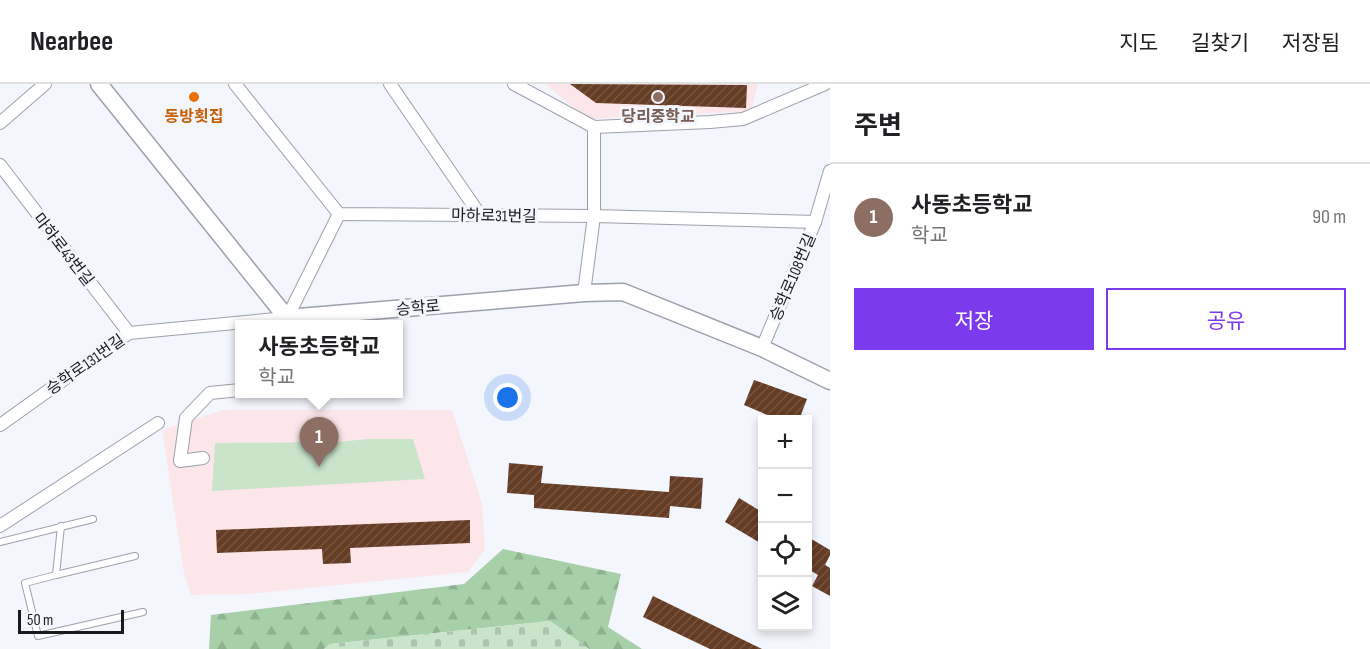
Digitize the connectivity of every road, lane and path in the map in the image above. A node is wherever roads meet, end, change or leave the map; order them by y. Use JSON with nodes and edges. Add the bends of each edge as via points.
{"nodes":[{"id":1,"x":45,"y":84,"type":"edge"},
{"id":2,"x":99,"y":84,"type":"edge"},
{"id":3,"x":235,"y":84,"type":"edge"},
{"id":4,"x":390,"y":84,"type":"edge"},
{"id":5,"x":514,"y":84,"type":"edge"},
{"id":6,"x":825,"y":84,"type":"edge"},
{"id":7,"x":0,"y":123,"type":"edge"},
{"id":8,"x":594,"y":128,"type":"junction"},
{"id":9,"x":0,"y":165,"type":"edge"},
{"id":10,"x":830,"y":171,"type":"edge"},
{"id":11,"x":339,"y":213,"type":"junction"},
{"id":12,"x":480,"y":215,"type":"junction"},
{"id":13,"x":594,"y":216,"type":"junction"},
{"id":14,"x":815,"y":222,"type":"junction"},
{"id":15,"x":584,"y":293,"type":"junction"},
{"id":16,"x":286,"y":320,"type":"edge"},
{"id":17,"x":287,"y":320,"type":"edge"},
{"id":18,"x":298,"y":320,"type":"edge"},
{"id":19,"x":235,"y":325,"type":"edge"},
{"id":20,"x":129,"y":333,"type":"junction"},
{"id":21,"x":762,"y":348,"type":"junction"},
{"id":22,"x":830,"y":381,"type":"edge"},
{"id":23,"x":235,"y":390,"type":"edge"},
{"id":24,"x":158,"y":423,"type":"dead end"},
{"id":25,"x":0,"y":424,"type":"edge"},
{"id":26,"x":203,"y":458,"type":"dead end"},
{"id":27,"x":93,"y":519,"type":"dead end"},
{"id":28,"x":0,"y":526,"type":"edge"},
{"id":29,"x":60,"y":526,"type":"junction"},
{"id":30,"x":0,"y":542,"type":"edge"},
{"id":31,"x":135,"y":556,"type":"dead end"},
{"id":32,"x":56,"y":575,"type":"junction"},
{"id":33,"x":143,"y":612,"type":"dead end"}],
"edges":[{"from":1,"to":7,"type":"street"},
{"from":2,"to":16,"type":"street"},
{"from":3,"to":11,"type":"street"},
{"from":4,"to":12,"type":"street"},
{"from":5,"to":8,"type":"street"},
{"from":6,"to":8,"type":"street","via":[[743,119]]},
{"from":8,"to":13,"type":"street"},
{"from":9,"to":20,"type":"street","name":"마하로43번길"},
{"from":10,"to":14,"type":"street","name":"승학로108번길"},
{"from":11,"to":12,"type":"street","name":"마하로31번길"},
{"from":11,"to":17,"type":"street"},
{"from":12,"to":13,"type":"street","name":"마하로31번길"},
{"from":13,"to":14,"type":"street","name":"마하로31번길"},
{"from":13,"to":15,"type":"street"},
{"from":14,"to":21,"type":"street","name":"승학로108번길"},
{"from":15,"to":18,"type":"street","name":"승학로"},
{"from":15,"to":21,"type":"street","name":"승학로","via":[[623,292]]},
{"from":19,"to":20,"type":"street","name":"승학로131번길"},
{"from":20,"to":25,"type":"street","name":"승학로131번길"},
{"from":21,"to":22,"type":"street","name":"승학로"},
{"from":23,"to":26,"type":"street","via":[[210,393],[186,418],[180,461]]},
{"from":24,"to":28,"type":"street"},
{"from":27,"to":29,"type":"lane"},
{"from":29,"to":30,"type":"lane"},
{"from":29,"to":32,"type":"lane"},
{"from":31,"to":32,"type":"lane"},
{"from":32,"to":33,"type":"lane","via":[[25,583],[38,636]]}]}
